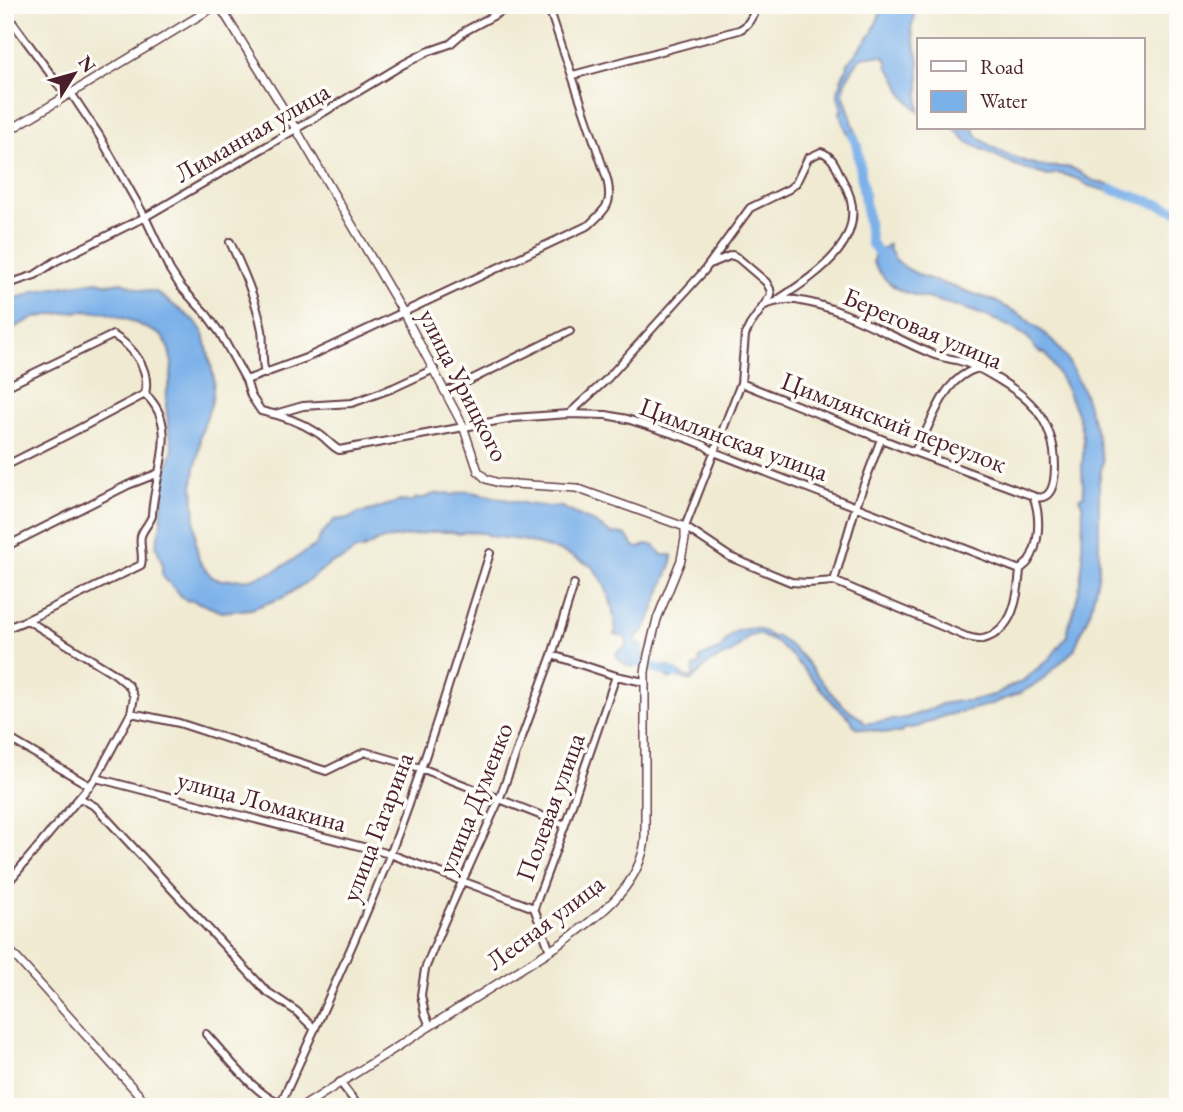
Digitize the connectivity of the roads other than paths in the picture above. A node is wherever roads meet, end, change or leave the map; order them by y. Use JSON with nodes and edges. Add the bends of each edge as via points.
{"nodes":[{"id":1,"x":218,"y":5,"type":"edge"},
{"id":2,"x":513,"y":5,"type":"edge"},
{"id":3,"x":548,"y":5,"type":"edge"},
{"id":4,"x":760,"y":5,"type":"edge"},
{"id":5,"x":5,"y":12,"type":"edge"},
{"id":6,"x":573,"y":75,"type":"junction"},
{"id":7,"x":71,"y":93,"type":"junction"},
{"id":8,"x":296,"y":129,"type":"junction"},
{"id":9,"x":5,"y":133,"type":"edge"},
{"id":10,"x":145,"y":217,"type":"junction"},
{"id":11,"x":230,"y":242,"type":"dead end"},
{"id":12,"x":710,"y":264,"type":"junction"},
{"id":13,"x":5,"y":285,"type":"edge"},
{"id":14,"x":778,"y":300,"type":"junction"},
{"id":15,"x":764,"y":305,"type":"junction"},
{"id":16,"x":403,"y":312,"type":"junction"},
{"id":17,"x":570,"y":331,"type":"dead end"},
{"id":18,"x":978,"y":368,"type":"junction"},
{"id":19,"x":434,"y":369,"type":"junction"},
{"id":20,"x":265,"y":374,"type":"junction"},
{"id":21,"x":246,"y":380,"type":"junction"},
{"id":22,"x":741,"y":383,"type":"junction"},
{"id":23,"x":5,"y":387,"type":"edge"},
{"id":24,"x":446,"y":392,"type":"junction"},
{"id":25,"x":145,"y":394,"type":"junction"},
{"id":26,"x":275,"y":414,"type":"junction"},
{"id":27,"x":569,"y":414,"type":"junction"},
{"id":28,"x":463,"y":426,"type":"junction"},
{"id":29,"x":881,"y":439,"type":"junction"},
{"id":30,"x":714,"y":452,"type":"junction"},
{"id":31,"x":914,"y":452,"type":"junction"},
{"id":32,"x":5,"y":466,"type":"edge"},
{"id":33,"x":159,"y":473,"type":"junction"},
{"id":34,"x":1033,"y":496,"type":"junction"},
{"id":35,"x":856,"y":506,"type":"junction"},
{"id":36,"x":685,"y":527,"type":"junction"},
{"id":37,"x":5,"y":547,"type":"edge"},
{"id":38,"x":490,"y":553,"type":"dead end"},
{"id":39,"x":1020,"y":570,"type":"junction"},
{"id":40,"x":834,"y":581,"type":"junction"},
{"id":41,"x":574,"y":584,"type":"dead end"},
{"id":42,"x":27,"y":620,"type":"junction"},
{"id":43,"x":5,"y":629,"type":"edge"},
{"id":44,"x":552,"y":655,"type":"junction"},
{"id":45,"x":616,"y":676,"type":"junction"},
{"id":46,"x":644,"y":682,"type":"junction"},
{"id":47,"x":131,"y":713,"type":"junction"},
{"id":48,"x":5,"y":736,"type":"edge"},
{"id":49,"x":421,"y":768,"type":"junction"},
{"id":50,"x":96,"y":778,"type":"junction"},
{"id":51,"x":90,"y":786,"type":"junction"},
{"id":52,"x":80,"y":798,"type":"junction"},
{"id":53,"x":499,"y":800,"type":"junction"},
{"id":54,"x":565,"y":825,"type":"junction"},
{"id":55,"x":390,"y":854,"type":"junction"},
{"id":56,"x":463,"y":880,"type":"junction"},
{"id":57,"x":5,"y":886,"type":"edge"},
{"id":58,"x":534,"y":908,"type":"junction"},
{"id":59,"x":5,"y":945,"type":"edge"},
{"id":60,"x":550,"y":951,"type":"junction"},
{"id":61,"x":430,"y":1026,"type":"junction"},
{"id":62,"x":316,"y":1029,"type":"junction"},
{"id":63,"x":206,"y":1034,"type":"dead end"},
{"id":64,"x":341,"y":1082,"type":"junction"},
{"id":65,"x":281,"y":1105,"type":"edge"},
{"id":66,"x":147,"y":1106,"type":"edge"},
{"id":67,"x":302,"y":1107,"type":"edge"},
{"id":68,"x":359,"y":1107,"type":"edge"}],
"edges":[{"from":1,"to":7,"type":"street"},
{"from":1,"to":8,"type":"street","name":"улица Урицкого"},
{"from":2,"to":8,"type":"street","name":"Лиманная улица"},
{"from":3,"to":6,"type":"street"},
{"from":4,"to":6,"type":"street","via":[[749,24],[739,30]]},
{"from":5,"to":7,"type":"street","via":[[60,87]]},
{"from":6,"to":16,"type":"street","via":[[610,191],[603,211],[589,225]]},
{"from":7,"to":9,"type":"street"},
{"from":7,"to":10,"type":"street"},
{"from":8,"to":10,"type":"street","name":"Лиманная улица"},
{"from":8,"to":16,"type":"street","name":"улица Урицкого"},
{"from":10,"to":13,"type":"street","name":"Лиманная улица","via":[[35,275]]},
{"from":10,"to":21,"type":"street","via":[[170,270],[207,315]]},
{"from":11,"to":20,"type":"street","via":[[257,309]]},
{"from":12,"to":14,"type":"street","via":[[750,208],[789,189],[801,177],[808,158],[826,153],[852,200],[848,234],[824,268]]},
{"from":12,"to":15,"type":"street","via":[[738,258],[770,289]]},
{"from":12,"to":27,"type":"street"},
{"from":14,"to":15,"type":"street","name":"Береговая улица"},
{"from":14,"to":18,"type":"street","name":"Береговая улица","via":[[799,300],[838,311],[931,354]]},
{"from":15,"to":22,"type":"street","via":[[745,335]]},
{"from":16,"to":19,"type":"street","name":"улица Урицкого"},
{"from":16,"to":20,"type":"street"},
{"from":17,"to":24,"type":"street"},
{"from":18,"to":31,"type":"street","via":[[955,380]]},
{"from":18,"to":34,"type":"street","name":"Береговая улица","via":[[1028,401],[1051,436],[1056,461],[1053,485],[1043,498]]},
{"from":19,"to":24,"type":"street","name":"улица Урицкого"},
{"from":19,"to":26,"type":"street","via":[[352,403],[303,406]]},
{"from":20,"to":21,"type":"street"},
{"from":21,"to":26,"type":"street","name":"Цимлянская улица","via":[[257,408]]},
{"from":22,"to":29,"type":"street","name":"Цимлянский переулок"},
{"from":22,"to":30,"type":"street"},
{"from":23,"to":25,"type":"street","via":[[113,335],[128,346],[144,369]]},
{"from":24,"to":28,"type":"street","name":"улица Урицкого"},
{"from":25,"to":32,"type":"street"},
{"from":25,"to":33,"type":"street","via":[[160,413],[164,433]]},
{"from":26,"to":28,"type":"street","name":"Цимлянская улица","via":[[301,423],[339,450]]},
{"from":27,"to":28,"type":"street","name":"Цимлянская улица"},
{"from":27,"to":30,"type":"street","name":"Цимлянская улица","via":[[627,419]]},
{"from":28,"to":36,"type":"street","name":"улица Урицкого","via":[[478,471],[491,481],[576,488]]},
{"from":29,"to":31,"type":"street","name":"Цимлянский переулок"},
{"from":29,"to":35,"type":"street"},
{"from":30,"to":35,"type":"street","name":"Цимлянская улица"},
{"from":30,"to":36,"type":"street"},
{"from":31,"to":34,"type":"street","name":"Цимлянский переулок"},
{"from":33,"to":37,"type":"street"},
{"from":33,"to":42,"type":"street","via":[[152,516],[140,541],[141,565]]},
{"from":34,"to":39,"type":"street","via":[[1039,526],[1028,562]]},
{"from":35,"to":39,"type":"street","name":"Цимлянская улица"},
{"from":35,"to":40,"type":"street"},
{"from":36,"to":40,"type":"street","via":[[730,557],[791,582]]},
{"from":36,"to":46,"type":"street","name":"Лесная улица","via":[[681,560],[657,619]]},
{"from":38,"to":49,"type":"street","name":"улица Гагарина"},
{"from":39,"to":40,"type":"street","via":[[1014,609],[996,633],[982,640],[967,638]]},
{"from":41,"to":44,"type":"street","name":"улица Думенко"},
{"from":42,"to":43,"type":"street"},
{"from":42,"to":47,"type":"street","via":[[129,686],[134,697]]},
{"from":44,"to":45,"type":"street"},
{"from":44,"to":53,"type":"street","name":"улица Думенко"},
{"from":45,"to":46,"type":"street"},
{"from":45,"to":54,"type":"street","name":"Полевая улица"},
{"from":46,"to":60,"type":"street","name":"Лесная улица","via":[[645,827],[638,870],[597,916]]},
{"from":47,"to":49,"type":"street","via":[[179,723],[326,771],[365,752]]},
{"from":47,"to":50,"type":"street"},
{"from":48,"to":51,"type":"street"},
{"from":49,"to":53,"type":"street"},
{"from":49,"to":55,"type":"street","name":"улица Гагарина"},
{"from":50,"to":51,"type":"street"},
{"from":50,"to":55,"type":"street","name":"улица Ломакина"},
{"from":51,"to":52,"type":"street"},
{"from":52,"to":57,"type":"street"},
{"from":52,"to":62,"type":"street","via":[[96,807],[267,991]]},
{"from":53,"to":54,"type":"street"},
{"from":53,"to":56,"type":"street","name":"улица Думенко"},
{"from":54,"to":58,"type":"street","name":"Полевая улица"},
{"from":55,"to":56,"type":"street","name":"улица Ломакина"},
{"from":55,"to":62,"type":"street","name":"улица Гагарина"},
{"from":56,"to":58,"type":"street","name":"улица Ломакина"},
{"from":56,"to":61,"type":"street","name":"улица Думенко","via":[[425,969],[421,995]]},
{"from":58,"to":60,"type":"street","name":"Полевая улица"},
{"from":59,"to":66,"type":"street"},
{"from":60,"to":61,"type":"street","name":"Лесная улица"},
{"from":61,"to":64,"type":"street","name":"Лесная улица"},
{"from":62,"to":65,"type":"street","name":"улица Гагарина"},
{"from":63,"to":65,"type":"street","via":[[255,1087]]},
{"from":64,"to":67,"type":"street","name":"Лесная улица"},
{"from":64,"to":68,"type":"street"}]}
